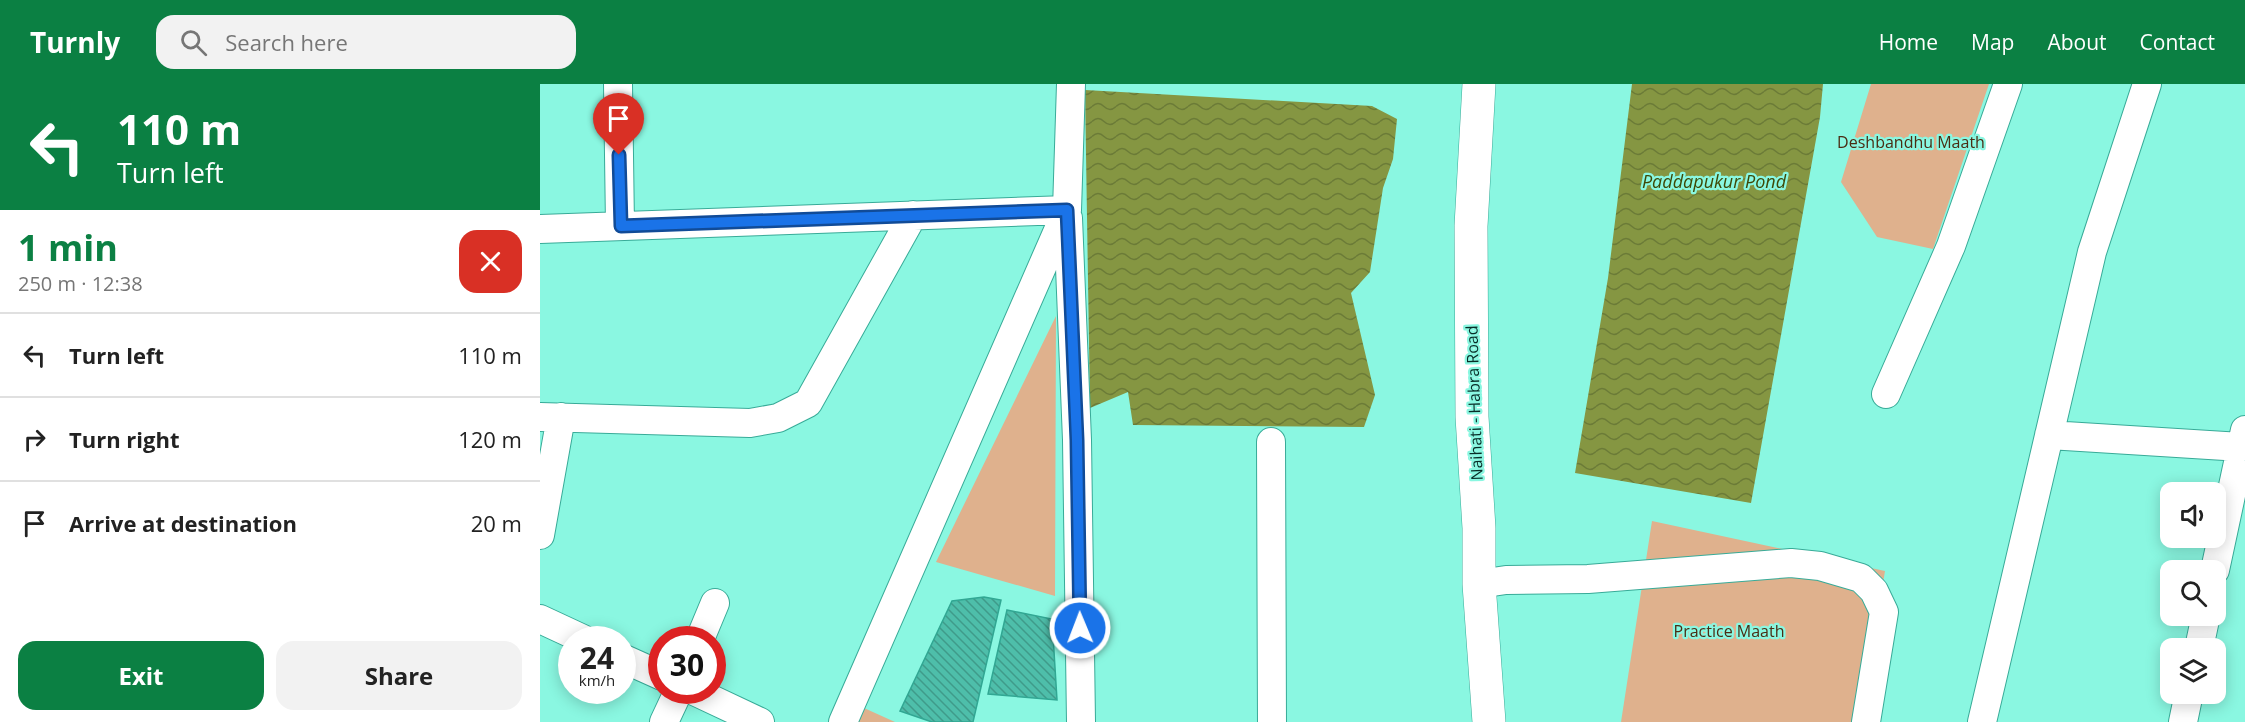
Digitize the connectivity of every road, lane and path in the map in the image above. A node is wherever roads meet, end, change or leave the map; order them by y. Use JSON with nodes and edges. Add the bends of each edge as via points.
{"nodes":[{"id":1,"x":618,"y":84,"type":"edge"},
{"id":2,"x":1071,"y":84,"type":"edge"},
{"id":3,"x":1479,"y":84,"type":"edge"},
{"id":4,"x":2008,"y":84,"type":"edge"},
{"id":5,"x":2147,"y":84,"type":"edge"},
{"id":6,"x":1067,"y":210,"type":"junction"},
{"id":7,"x":913,"y":216,"type":"junction"},
{"id":8,"x":621,"y":226,"type":"junction"},
{"id":9,"x":540,"y":229,"type":"edge"},
{"id":10,"x":1886,"y":394,"type":"dead end"},
{"id":11,"x":550,"y":417,"type":"edge"},
{"id":12,"x":2049,"y":435,"type":"junction"},
{"id":13,"x":2243,"y":438,"type":"edge"},
{"id":14,"x":1271,"y":442,"type":"dead end"},
{"id":15,"x":540,"y":535,"type":"edge"},
{"id":16,"x":2217,"y":560,"type":"edge"},
{"id":17,"x":1479,"y":584,"type":"junction"},
{"id":18,"x":715,"y":603,"type":"dead end"},
{"id":19,"x":540,"y":619,"type":"edge"},
{"id":20,"x":705,"y":626,"type":"edge"},
{"id":21,"x":558,"y":627,"type":"edge"},
{"id":22,"x":672,"y":704,"type":"edge"},
{"id":23,"x":722,"y":704,"type":"edge"},
{"id":24,"x":2187,"y":704,"type":"edge"},
{"id":25,"x":664,"y":722,"type":"edge"},
{"id":26,"x":760,"y":722,"type":"edge"},
{"id":27,"x":843,"y":722,"type":"edge"},
{"id":28,"x":1081,"y":722,"type":"edge"},
{"id":29,"x":1272,"y":722,"type":"edge"},
{"id":30,"x":1489,"y":722,"type":"edge"},
{"id":31,"x":1866,"y":722,"type":"edge"},
{"id":32,"x":1982,"y":722,"type":"edge"},
{"id":33,"x":2183,"y":722,"type":"edge"}],
"edges":[{"from":1,"to":8,"type":"street"},
{"from":2,"to":6,"type":"street"},
{"from":3,"to":17,"type":"main road","name":"Naihati - Habra Road","via":[[1471,226],[1472,417]]},
{"from":4,"to":10,"type":"street","via":[[1951,246]]},
{"from":5,"to":12,"type":"street","via":[[2092,252]]},
{"from":6,"to":7,"type":"street"},
{"from":6,"to":27,"type":"street"},
{"from":6,"to":28,"type":"street","via":[[1077,440]]},
{"from":7,"to":8,"type":"street"},
{"from":7,"to":11,"type":"street","via":[[808,403],[778,418],[750,423]]},
{"from":8,"to":9,"type":"street"},
{"from":11,"to":15,"type":"street"},
{"from":12,"to":13,"type":"street"},
{"from":12,"to":32,"type":"street"},
{"from":13,"to":16,"type":"street"},
{"from":14,"to":29,"type":"street"},
{"from":17,"to":30,"type":"main road","name":"Naihati - Habra Road"},
{"from":17,"to":31,"type":"street","via":[[1791,563],[1820,566],[1860,578],[1874,591],[1884,612]]},
{"from":18,"to":20,"type":"street"},
{"from":19,"to":21,"type":"street"},
{"from":22,"to":25,"type":"street"},
{"from":23,"to":26,"type":"street"},
{"from":24,"to":33,"type":"street"}]}
